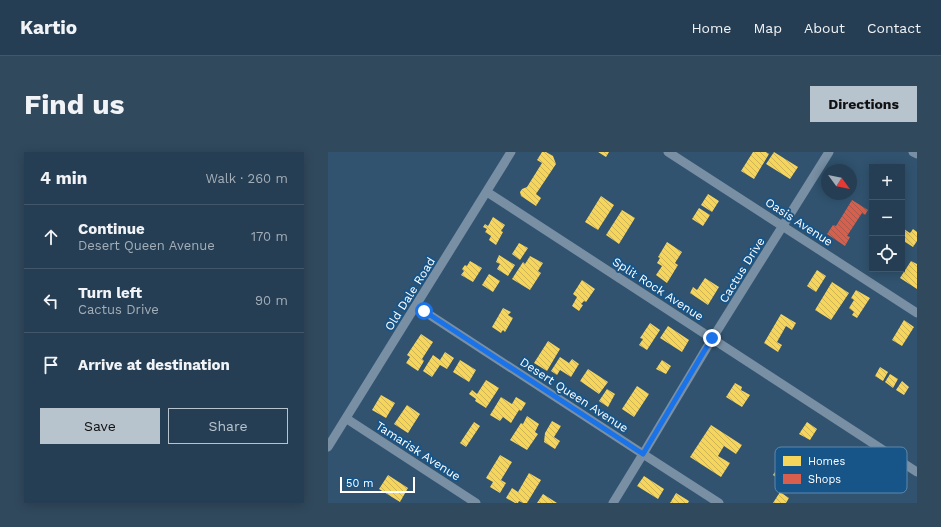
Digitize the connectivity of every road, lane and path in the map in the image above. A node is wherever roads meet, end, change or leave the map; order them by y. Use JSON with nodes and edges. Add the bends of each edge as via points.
{"nodes":[{"id":1,"x":511,"y":152,"type":"edge"},
{"id":2,"x":668,"y":152,"type":"edge"},
{"id":3,"x":829,"y":152,"type":"edge"},
{"id":4,"x":913,"y":152,"type":"edge"},
{"id":5,"x":917,"y":154,"type":"edge"},
{"id":6,"x":487,"y":192,"type":"junction"},
{"id":7,"x":783,"y":226,"type":"junction"},
{"id":8,"x":416,"y":306,"type":"junction"},
{"id":9,"x":917,"y":313,"type":"edge"},
{"id":10,"x":712,"y":338,"type":"junction"},
{"id":11,"x":347,"y":418,"type":"junction"},
{"id":12,"x":328,"y":447,"type":"edge"},
{"id":13,"x":879,"y":447,"type":"edge"},
{"id":14,"x":643,"y":454,"type":"junction"},
{"id":15,"x":907,"y":465,"type":"edge"},
{"id":16,"x":917,"y":472,"type":"edge"},
{"id":17,"x":476,"y":503,"type":"edge"},
{"id":18,"x":613,"y":503,"type":"edge"},
{"id":19,"x":719,"y":503,"type":"edge"}],
"edges":[{"from":1,"to":6,"type":"street","name":"Old Dale Road"},
{"from":2,"to":7,"type":"street","name":"Oasis Avenue"},
{"from":3,"to":7,"type":"street","name":"Cactus Drive"},
{"from":4,"to":5,"type":"street"},
{"from":6,"to":8,"type":"street","name":"Old Dale Road"},
{"from":6,"to":10,"type":"street","name":"Split Rock Avenue"},
{"from":7,"to":9,"type":"street","name":"Oasis Avenue"},
{"from":7,"to":10,"type":"street","name":"Cactus Drive"},
{"from":8,"to":11,"type":"street","name":"Old Dale Road"},
{"from":8,"to":14,"type":"street","name":"Desert Queen Avenue"},
{"from":10,"to":13,"type":"street","name":"Split Rock Avenue"},
{"from":10,"to":14,"type":"street","name":"Cactus Drive"},
{"from":11,"to":12,"type":"street","name":"Old Dale Road"},
{"from":11,"to":17,"type":"street","name":"Tamarisk Avenue"},
{"from":14,"to":18,"type":"street","name":"Cactus Drive"},
{"from":14,"to":19,"type":"street","name":"Desert Queen Avenue"},
{"from":15,"to":16,"type":"street","name":"Split Rock Avenue"}]}
